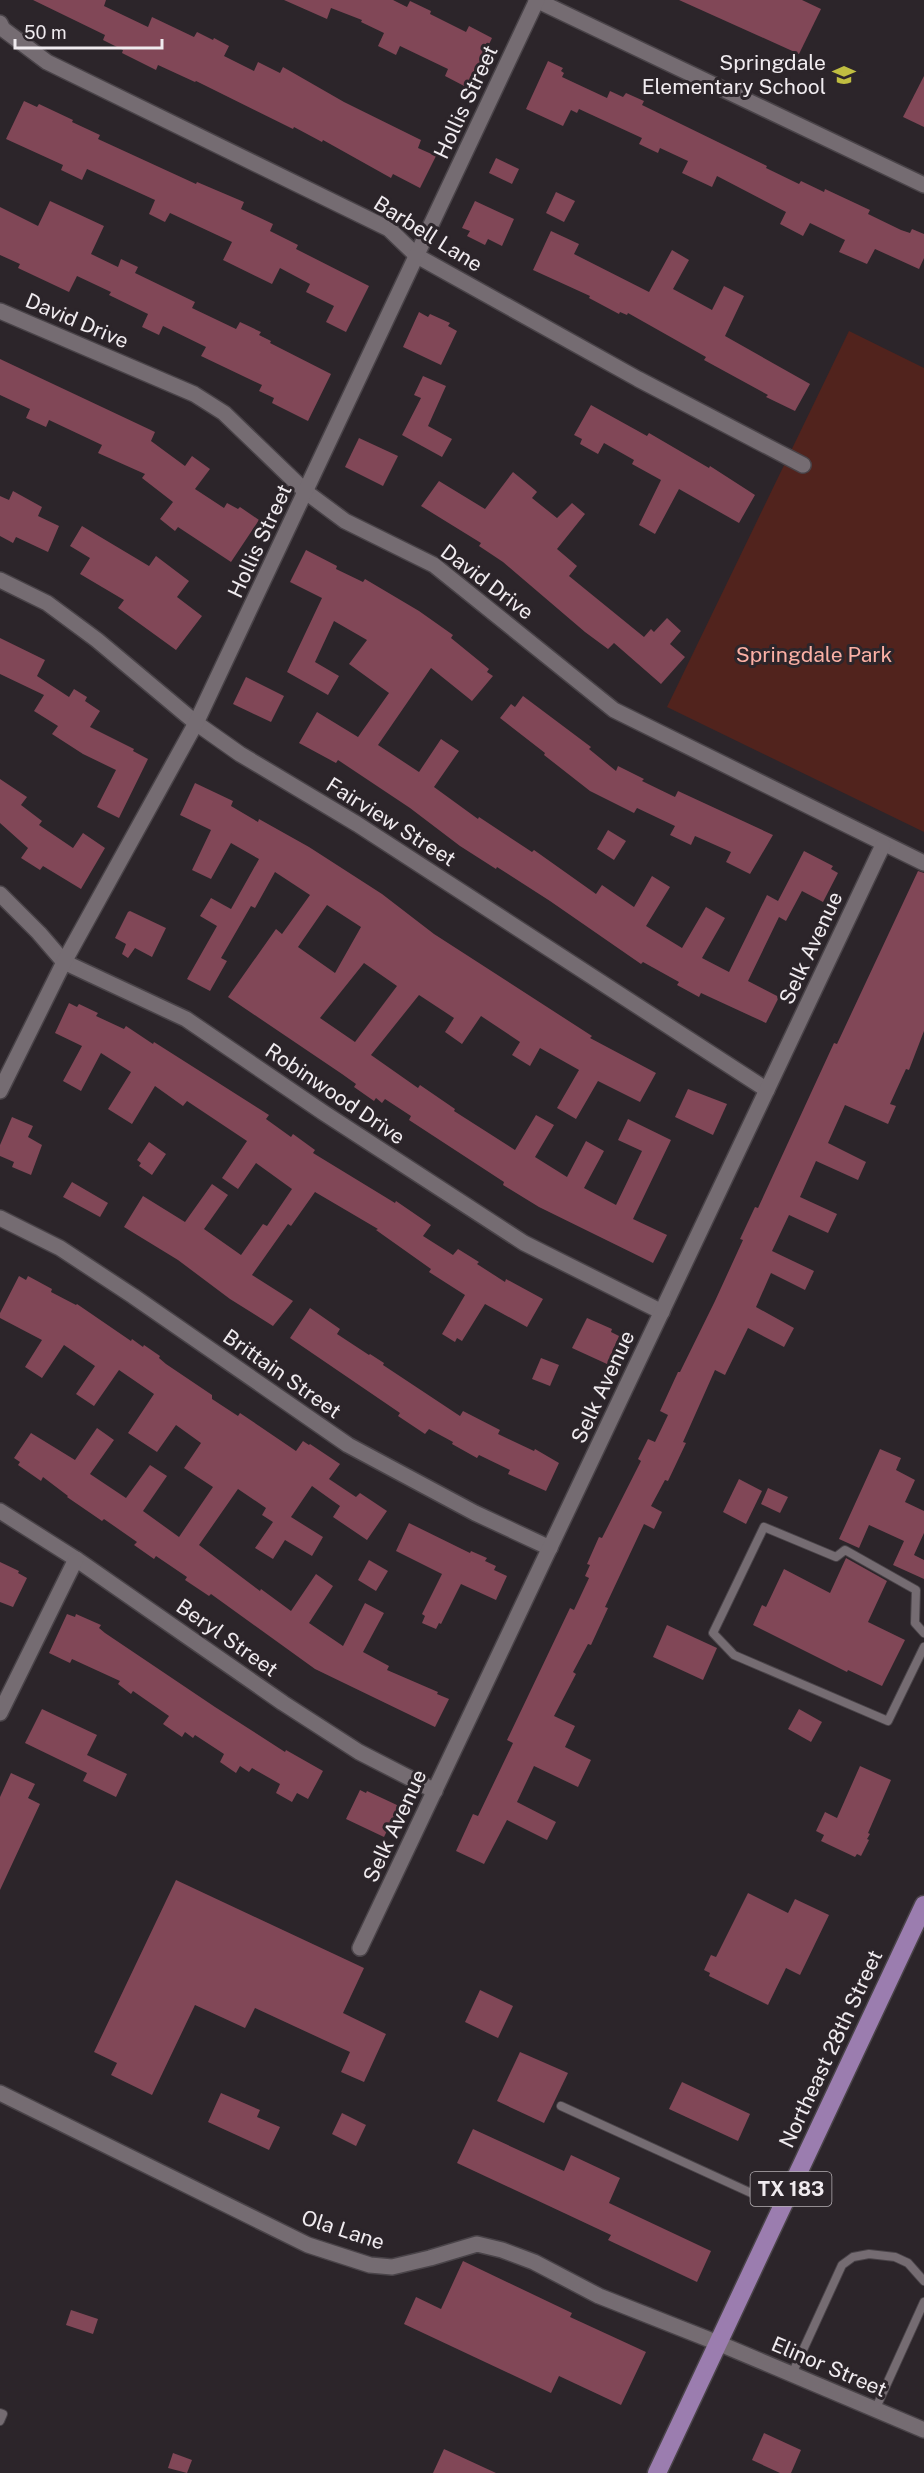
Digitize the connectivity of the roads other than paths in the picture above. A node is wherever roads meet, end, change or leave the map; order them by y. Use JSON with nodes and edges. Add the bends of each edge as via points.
{"nodes":[{"id":1,"x":537,"y":0,"type":"edge"},
{"id":2,"x":0,"y":23,"type":"edge"},
{"id":3,"x":924,"y":185,"type":"edge"},
{"id":4,"x":417,"y":256,"type":"junction"},
{"id":5,"x":0,"y":311,"type":"edge"},
{"id":6,"x":803,"y":465,"type":"dead end"},
{"id":7,"x":306,"y":492,"type":"junction"},
{"id":8,"x":0,"y":580,"type":"edge"},
{"id":9,"x":196,"y":723,"type":"junction"},
{"id":10,"x":883,"y":844,"type":"junction"},
{"id":11,"x":924,"y":863,"type":"edge"},
{"id":12,"x":0,"y":894,"type":"edge"},
{"id":13,"x":64,"y":962,"type":"junction"},
{"id":14,"x":0,"y":1090,"type":"edge"},
{"id":15,"x":767,"y":1090,"type":"junction"},
{"id":16,"x":0,"y":1218,"type":"edge"},
{"id":17,"x":662,"y":1312,"type":"junction"},
{"id":18,"x":0,"y":1511,"type":"edge"},
{"id":19,"x":550,"y":1548,"type":"junction"},
{"id":20,"x":76,"y":1559,"type":"junction"},
{"id":21,"x":924,"y":1633,"type":"edge"},
{"id":22,"x":924,"y":1647,"type":"edge"},
{"id":23,"x":0,"y":1713,"type":"edge"},
{"id":24,"x":435,"y":1791,"type":"junction"},
{"id":25,"x":924,"y":1905,"type":"edge"},
{"id":26,"x":360,"y":1948,"type":"dead end"},
{"id":27,"x":0,"y":2093,"type":"edge"},
{"id":28,"x":561,"y":2106,"type":"dead end"},
{"id":29,"x":782,"y":2207,"type":"junction"},
{"id":30,"x":924,"y":2281,"type":"edge"},
{"id":31,"x":924,"y":2302,"type":"edge"},
{"id":32,"x":718,"y":2343,"type":"junction"},
{"id":33,"x":792,"y":2374,"type":"junction"},
{"id":34,"x":876,"y":2410,"type":"junction"},
{"id":35,"x":0,"y":2413,"type":"edge"},
{"id":36,"x":0,"y":2421,"type":"edge"},
{"id":37,"x":924,"y":2430,"type":"edge"},
{"id":38,"x":657,"y":2473,"type":"edge"}],
"edges":[{"from":1,"to":3,"type":"street"},
{"from":1,"to":4,"type":"street","name":"Hollis Street"},
{"from":2,"to":4,"type":"street","name":"Barbell Lane","via":[[47,62],[389,229]]},
{"from":4,"to":6,"type":"street","name":"Barbell Lane"},
{"from":4,"to":7,"type":"street","name":"Hollis Street"},
{"from":5,"to":7,"type":"street","name":"David Drive","via":[[194,394],[224,413]]},
{"from":7,"to":9,"type":"street","name":"Hollis Street"},
{"from":7,"to":10,"type":"street","name":"David Drive","via":[[345,521],[434,565],[614,710]]},
{"from":8,"to":9,"type":"street","name":"Fairview Street","via":[[47,603]]},
{"from":9,"to":13,"type":"street","name":"Hollis Street"},
{"from":9,"to":15,"type":"street","name":"Fairview Street"},
{"from":10,"to":11,"type":"street","name":"David Drive"},
{"from":10,"to":15,"type":"street","name":"Selk Avenue"},
{"from":12,"to":13,"type":"street","name":"Robinwood Drive"},
{"from":13,"to":14,"type":"street","name":"Hollis Street"},
{"from":13,"to":17,"type":"street","name":"Robinwood Drive","via":[[186,1019],[524,1243]]},
{"from":15,"to":17,"type":"street","name":"Selk Avenue"},
{"from":16,"to":19,"type":"street","name":"Brittain Street","via":[[60,1248],[348,1445]]},
{"from":17,"to":19,"type":"street","name":"Selk Avenue"},
{"from":18,"to":20,"type":"street","name":"Beryl Street"},
{"from":19,"to":24,"type":"street","name":"Selk Avenue"},
{"from":20,"to":23,"type":"street"},
{"from":20,"to":24,"type":"street","name":"Beryl Street","via":[[292,1709],[359,1752]]},
{"from":21,"to":22,"type":"lane","via":[[915,1623],[916,1590],[845,1550],[836,1557],[764,1527],[713,1633],[734,1655],[888,1721]]},
{"from":24,"to":26,"type":"street","name":"Selk Avenue"},
{"from":25,"to":29,"type":"main road","name":"Northeast 28th Street","number":"TX 183"},
{"from":27,"to":32,"type":"street","name":"Ola Lane","via":[[308,2245],[370,2265],[392,2267],[477,2244],[494,2248],[534,2262],[599,2296]]},
{"from":28,"to":29,"type":"lane"},
{"from":29,"to":32,"type":"main road","name":"Northeast 28th Street","number":"TX 183"},
{"from":30,"to":33,"type":"lane","via":[[908,2263],[895,2257],[852,2257],[842,2265]]},
{"from":31,"to":34,"type":"lane"},
{"from":32,"to":33,"type":"street","name":"Elinor Street"},
{"from":32,"to":38,"type":"main road","name":"Northeast 28th Street","number":"TX 183"},
{"from":33,"to":34,"type":"street","name":"Elinor Street"},
{"from":34,"to":37,"type":"street","name":"Elinor Street"},
{"from":35,"to":36,"type":"lane"}]}
